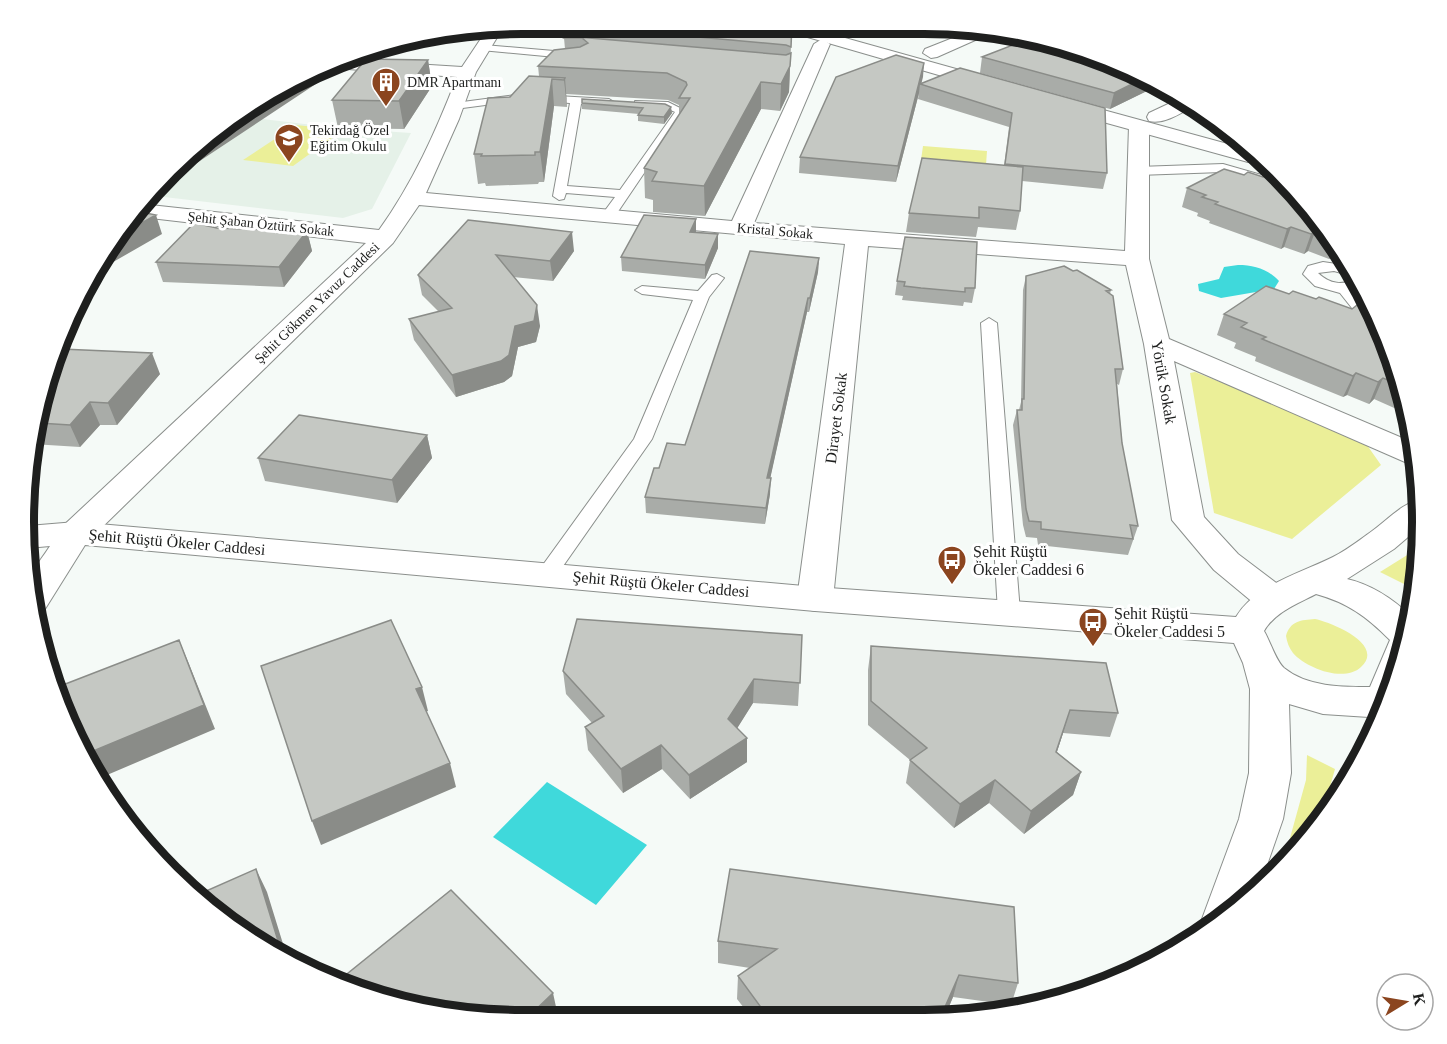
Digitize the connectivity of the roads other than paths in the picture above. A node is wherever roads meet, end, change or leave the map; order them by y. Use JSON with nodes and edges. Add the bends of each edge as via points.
{"nodes":[{"id":1,"x":787,"y":34,"type":"edge"},
{"id":2,"x":860,"y":34,"type":"edge"},
{"id":3,"x":491,"y":36,"type":"edge"},
{"id":4,"x":970,"y":37,"type":"edge"},
{"id":5,"x":832,"y":43,"type":"junction"},
{"id":6,"x":484,"y":48,"type":"junction"},
{"id":7,"x":931,"y":53,"type":"junction"},
{"id":8,"x":590,"y":57,"type":"edge"},
{"id":9,"x":351,"y":66,"type":"edge"},
{"id":10,"x":468,"y":72,"type":"junction"},
{"id":11,"x":537,"y":83,"type":"edge"},
{"id":12,"x":1051,"y":94,"type":"edge"},
{"id":13,"x":523,"y":97,"type":"junction"},
{"id":14,"x":576,"y":100,"type":"junction"},
{"id":15,"x":455,"y":106,"type":"junction"},
{"id":16,"x":1179,"y":106,"type":"edge"},
{"id":17,"x":1148,"y":122,"type":"junction"},
{"id":18,"x":1222,"y":135,"type":"edge"},
{"id":19,"x":1179,"y":155,"type":"dead end"},
{"id":20,"x":1246,"y":155,"type":"edge"},
{"id":21,"x":1223,"y":168,"type":"junction"},
{"id":22,"x":1138,"y":171,"type":"junction"},
{"id":23,"x":1276,"y":183,"type":"edge"},
{"id":24,"x":623,"y":194,"type":"junction"},
{"id":25,"x":413,"y":198,"type":"junction"},
{"id":26,"x":147,"y":211,"type":"edge"},
{"id":27,"x":608,"y":216,"type":"junction"},
{"id":28,"x":740,"y":229,"type":"junction"},
{"id":29,"x":385,"y":238,"type":"junction"},
{"id":30,"x":857,"y":238,"type":"junction"},
{"id":31,"x":1137,"y":259,"type":"junction"},
{"id":32,"x":1342,"y":269,"type":"edge"},
{"id":33,"x":717,"y":278,"type":"dead end"},
{"id":34,"x":1352,"y":287,"type":"edge"},
{"id":35,"x":1344,"y":288,"type":"junction"},
{"id":36,"x":642,"y":290,"type":"dead end"},
{"id":37,"x":702,"y":296,"type":"junction"},
{"id":38,"x":1368,"y":318,"type":"edge"},
{"id":39,"x":989,"y":323,"type":"dead end"},
{"id":40,"x":1157,"y":344,"type":"junction"},
{"id":41,"x":1407,"y":451,"type":"edge"},
{"id":42,"x":1412,"y":516,"type":"edge"},
{"id":43,"x":34,"y":523,"type":"edge"},
{"id":44,"x":76,"y":533,"type":"junction"},
{"id":45,"x":35,"y":536,"type":"edge"},
{"id":46,"x":547,"y":573,"type":"junction"},
{"id":47,"x":1315,"y":582,"type":"junction"},
{"id":48,"x":39,"y":589,"type":"edge"},
{"id":49,"x":815,"y":599,"type":"junction"},
{"id":50,"x":1274,"y":600,"type":"junction"},
{"id":51,"x":1008,"y":612,"type":"junction"},
{"id":52,"x":1246,"y":631,"type":"junction"},
{"id":53,"x":1399,"y":635,"type":"edge"},
{"id":54,"x":1265,"y":675,"type":"junction"},
{"id":55,"x":1377,"y":705,"type":"edge"},
{"id":56,"x":1231,"y":901,"type":"edge"}],
"edges":[{"from":1,"to":5,"type":"street"},
{"from":2,"to":7,"type":"street"},
{"from":3,"to":6,"type":"street","name":"Şehit Gökmen Yavuz Caddesi"},
{"from":4,"to":7,"type":"street"},
{"from":5,"to":7,"type":"street","via":[[1011,83]]},
{"from":5,"to":28,"type":"street","via":[[795,88]]},
{"from":6,"to":8,"type":"lane"},
{"from":6,"to":10,"type":"street","name":"Şehit Gökmen Yavuz Caddesi"},
{"from":9,"to":10,"type":"street"},
{"from":10,"to":15,"type":"street","name":"Şehit Gökmen Yavuz Caddesi"},
{"from":11,"to":13,"type":"lane"},
{"from":12,"to":17,"type":"street"},
{"from":13,"to":14,"type":"lane"},
{"from":13,"to":15,"type":"lane"},
{"from":14,"to":24,"type":"lane","via":[[560,192]]},
{"from":14,"to":24,"type":"lane","via":[[668,105],[681,111]]},
{"from":15,"to":25,"type":"street","name":"Şehit Gökmen Yavuz Caddesi"},
{"from":16,"to":17,"type":"street"},
{"from":17,"to":18,"type":"street"},
{"from":17,"to":20,"type":"street"},
{"from":17,"to":22,"type":"street","name":"Yörük Sokak"},
{"from":19,"to":21,"type":"lane"},
{"from":21,"to":22,"type":"lane"},
{"from":21,"to":23,"type":"lane"},
{"from":22,"to":31,"type":"street","name":"Yörük Sokak"},
{"from":24,"to":27,"type":"lane"},
{"from":25,"to":27,"type":"street","name":"Kristal Sokak"},
{"from":25,"to":29,"type":"street","name":"Şehit Gökmen Yavuz Caddesi"},
{"from":26,"to":29,"type":"street","name":"Şehit Şaban Öztürk Sokak"},
{"from":27,"to":28,"type":"street","name":"Kristal Sokak"},
{"from":28,"to":30,"type":"street","name":"Kristal Sokak"},
{"from":29,"to":44,"type":"street","name":"Şehit Gökmen Yavuz Caddesi"},
{"from":30,"to":31,"type":"street","name":"Kristal Sokak"},
{"from":30,"to":49,"type":"street","name":"Dirayet Sokak"},
{"from":31,"to":40,"type":"street","name":"Yörük Sokak"},
{"from":32,"to":35,"type":"lane","via":[[1330,266],[1311,271],[1312,277],[1322,284]]},
{"from":33,"to":37,"type":"lane"},
{"from":34,"to":35,"type":"lane"},
{"from":35,"to":38,"type":"lane"},
{"from":36,"to":37,"type":"lane"},
{"from":37,"to":46,"type":"lane","via":[[643,439]]},
{"from":39,"to":51,"type":"lane"},
{"from":40,"to":41,"type":"street"},
{"from":40,"to":50,"type":"street","name":"Yörük Sokak","via":[[1188,520],[1226,562]]},
{"from":42,"to":47,"type":"street","via":[[1365,553]]},
{"from":43,"to":44,"type":"street","name":"Şehit Rüştü Ökeler Caddesi"},
{"from":44,"to":45,"type":"street","name":"Şehit Rüştü Ökeler Caddesi"},
{"from":44,"to":46,"type":"street","name":"Şehit Rüştü Ökeler Caddesi"},
{"from":44,"to":48,"type":"street","name":"Şehit Gökmen Yavuz Caddesi"},
{"from":46,"to":49,"type":"street","name":"Şehit Rüştü Ökeler Caddesi"},
{"from":47,"to":50,"type":"street"},
{"from":47,"to":53,"type":"street","via":[[1352,592],[1382,610]]},
{"from":49,"to":51,"type":"street","name":"Şehit Rüştü Ökeler Caddesi"},
{"from":50,"to":52,"type":"street","via":[[1256,615]]},
{"from":51,"to":52,"type":"street","name":"Şehit Rüştü Ökeler Caddesi"},
{"from":52,"to":54,"type":"street"},
{"from":54,"to":55,"type":"street","via":[[1288,689],[1328,701]]},
{"from":54,"to":56,"type":"street","via":[[1269,689],[1270,773],[1261,819]]}]}
